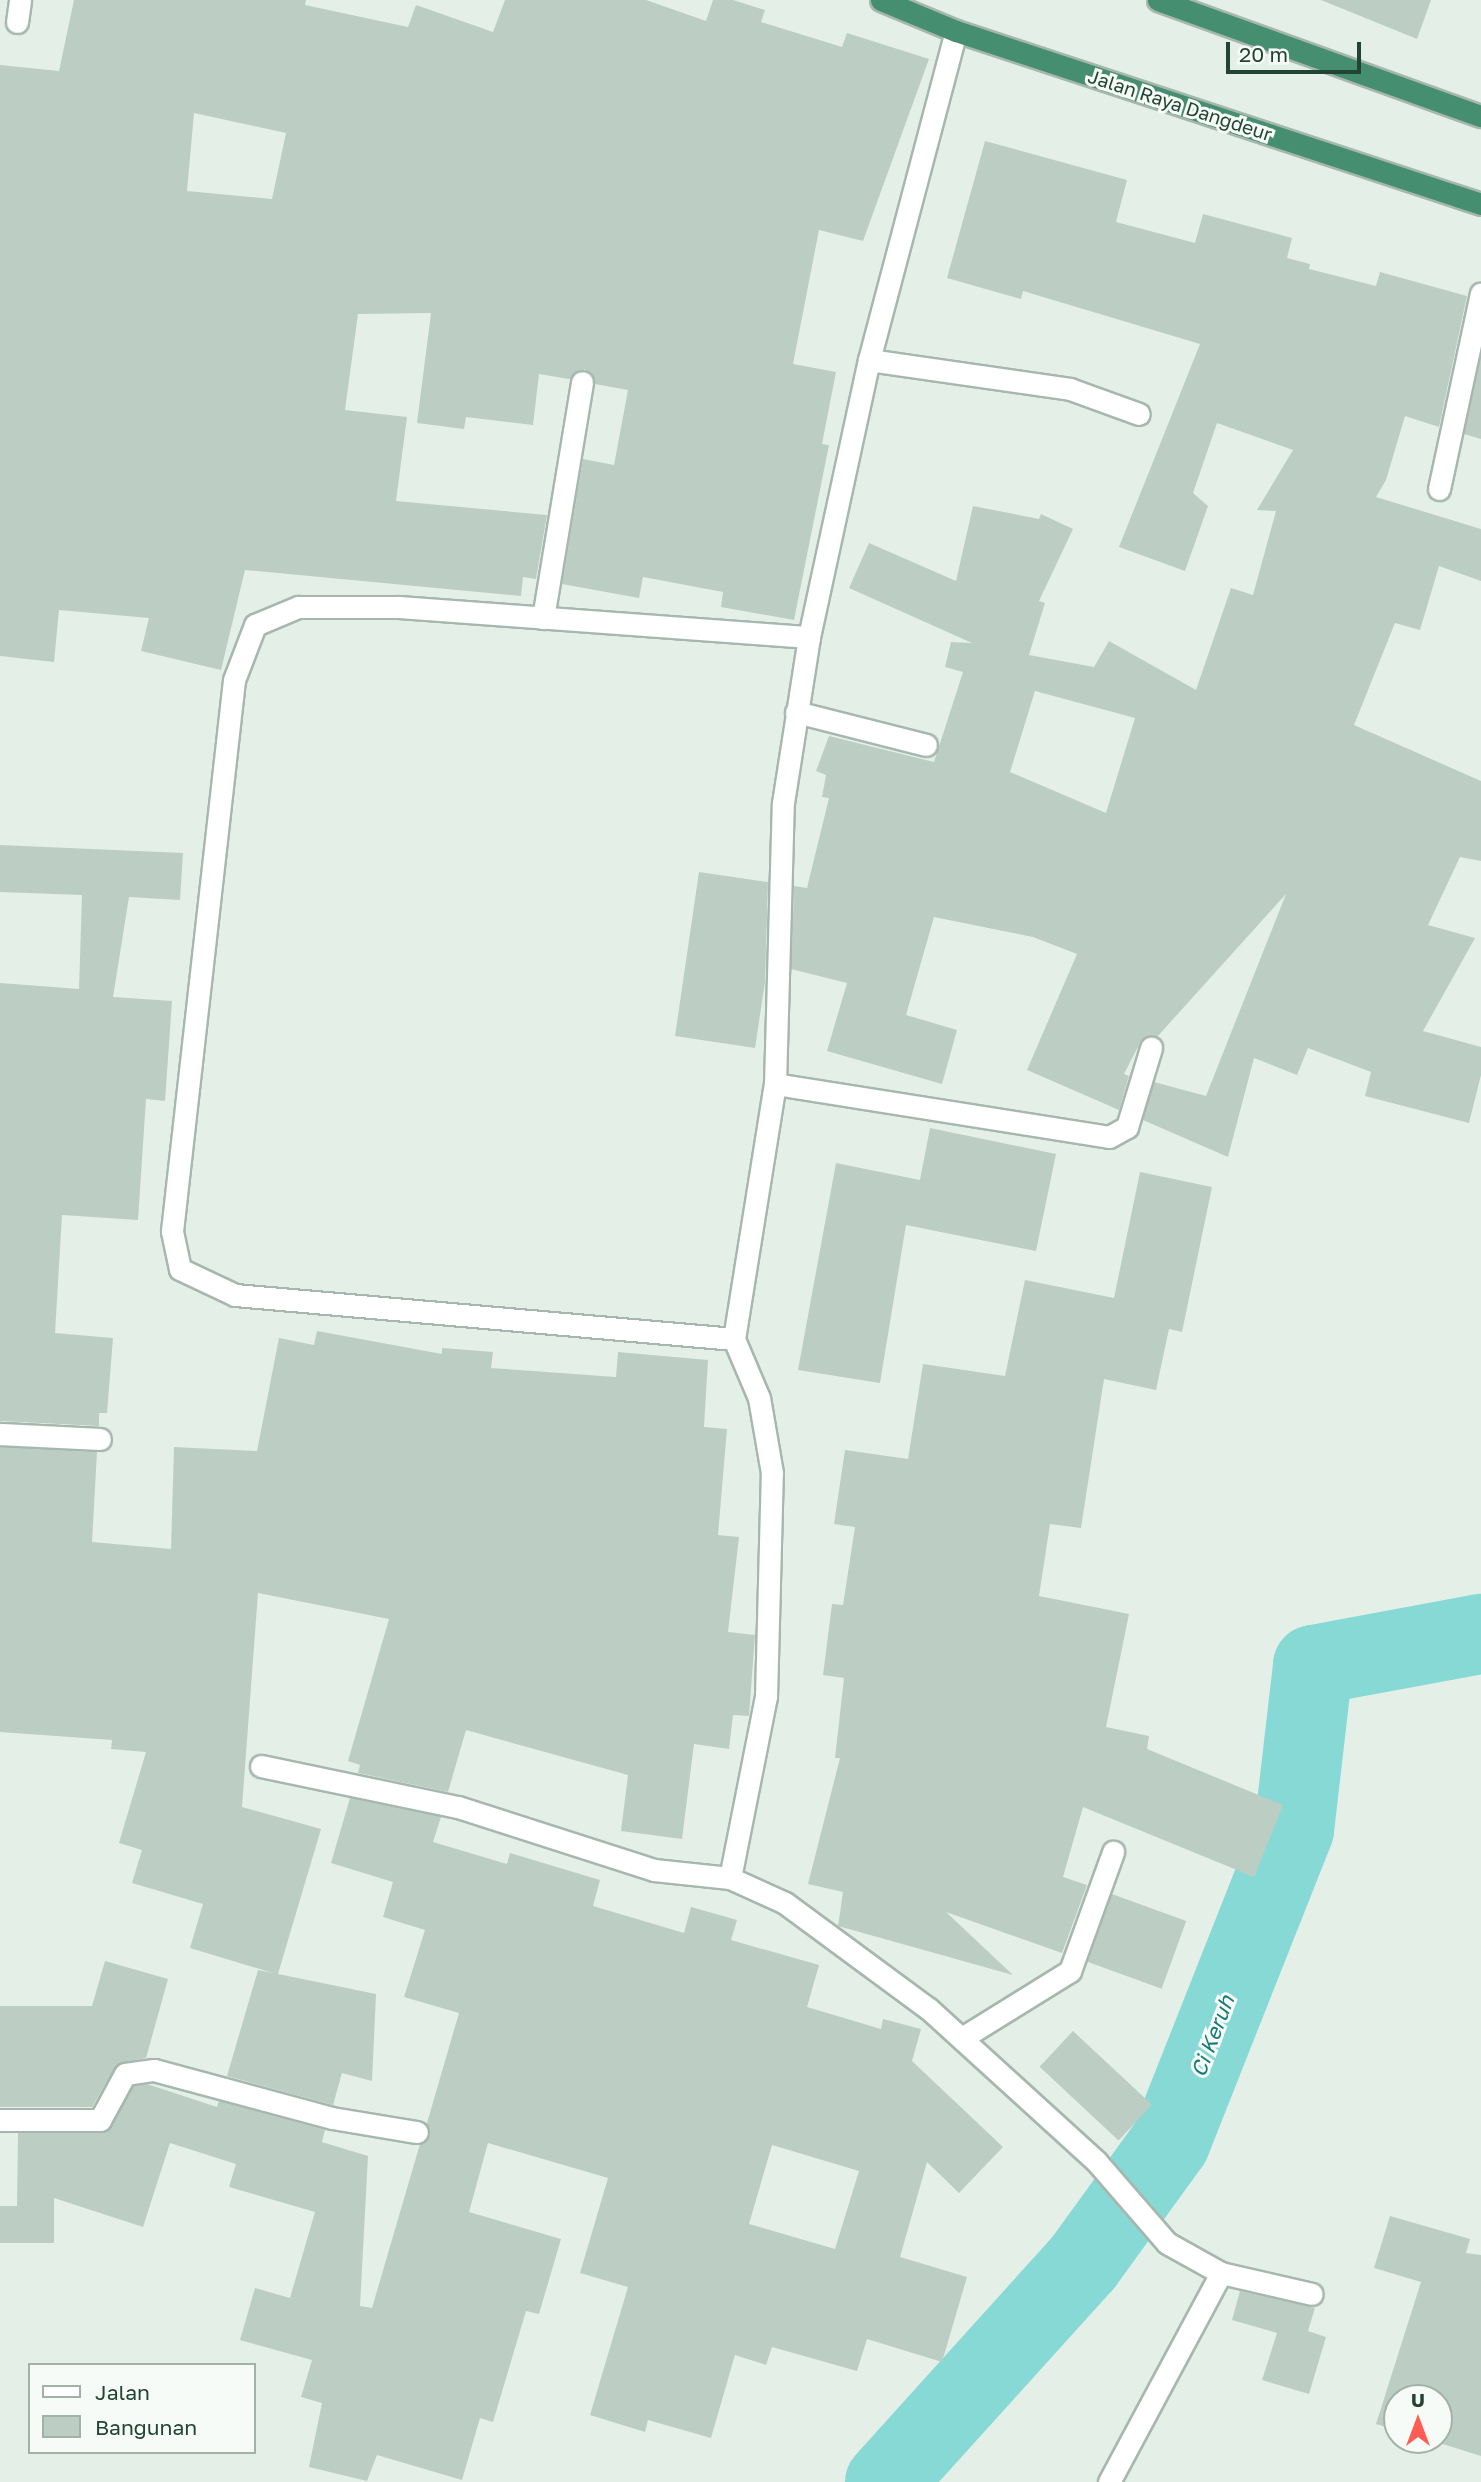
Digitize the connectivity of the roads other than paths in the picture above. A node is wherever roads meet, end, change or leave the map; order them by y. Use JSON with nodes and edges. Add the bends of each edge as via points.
{"nodes":[{"id":1,"x":20,"y":0,"type":"edge"},
{"id":2,"x":881,"y":0,"type":"edge"},
{"id":3,"x":1158,"y":0,"type":"edge"},
{"id":4,"x":16,"y":22,"type":"dead end"},
{"id":5,"x":956,"y":31,"type":"junction"},
{"id":6,"x":1481,"y":116,"type":"edge"},
{"id":7,"x":1481,"y":204,"type":"edge"},
{"id":8,"x":1481,"y":293,"type":"edge"},
{"id":9,"x":869,"y":360,"type":"junction"},
{"id":10,"x":582,"y":382,"type":"dead end"},
{"id":11,"x":1139,"y":414,"type":"dead end"},
{"id":12,"x":1439,"y":489,"type":"dead end"},
{"id":13,"x":543,"y":618,"type":"junction"},
{"id":14,"x":809,"y":637,"type":"junction"},
{"id":15,"x":796,"y":712,"type":"junction"},
{"id":16,"x":926,"y":745,"type":"dead end"},
{"id":17,"x":1151,"y":1048,"type":"dead end"},
{"id":18,"x":775,"y":1084,"type":"junction"},
{"id":19,"x":734,"y":1339,"type":"junction"},
{"id":20,"x":0,"y":1434,"type":"edge"},
{"id":21,"x":100,"y":1438,"type":"dead end"},
{"id":22,"x":261,"y":1766,"type":"dead end"},
{"id":23,"x":1113,"y":1852,"type":"dead end"},
{"id":24,"x":730,"y":1878,"type":"junction"},
{"id":25,"x":962,"y":2038,"type":"junction"},
{"id":26,"x":0,"y":2120,"type":"edge"},
{"id":27,"x":417,"y":2133,"type":"dead end"},
{"id":28,"x":1221,"y":2273,"type":"junction"},
{"id":29,"x":1312,"y":2294,"type":"dead end"},
{"id":30,"x":1109,"y":2482,"type":"edge"}],
"edges":[{"from":1,"to":4,"type":"street"},
{"from":2,"to":5,"type":"highway","name":"Jalan Raya Dangdeur"},
{"from":3,"to":6,"type":"highway"},
{"from":5,"to":7,"type":"highway","name":"Jalan Raya Dangdeur"},
{"from":5,"to":9,"type":"street"},
{"from":8,"to":12,"type":"street"},
{"from":9,"to":11,"type":"street","via":[[1070,389]]},
{"from":9,"to":14,"type":"street"},
{"from":10,"to":13,"type":"street"},
{"from":13,"to":14,"type":"street"},
{"from":13,"to":19,"type":"street","via":[[399,607],[298,607],[255,625],[234,680],[172,1231],[180,1269],[234,1295]]},
{"from":14,"to":15,"type":"street"},
{"from":15,"to":16,"type":"street"},
{"from":15,"to":18,"type":"street","via":[[783,803]]},
{"from":17,"to":18,"type":"street","via":[[1127,1127],[1109,1137]]},
{"from":18,"to":19,"type":"street"},
{"from":19,"to":24,"type":"street","via":[[759,1398],[772,1473],[765,1597],[766,1697]]},
{"from":20,"to":21,"type":"street"},
{"from":22,"to":24,"type":"street","via":[[458,1807],[654,1870]]},
{"from":23,"to":25,"type":"street","via":[[1070,1971]]},
{"from":24,"to":25,"type":"street","via":[[785,1903]]},
{"from":25,"to":28,"type":"street","via":[[1096,2161],[1167,2243]]},
{"from":26,"to":27,"type":"street","via":[[100,2120],[125,2074],[155,2070],[332,2118]]},
{"from":28,"to":29,"type":"street"},
{"from":28,"to":30,"type":"street"}]}
